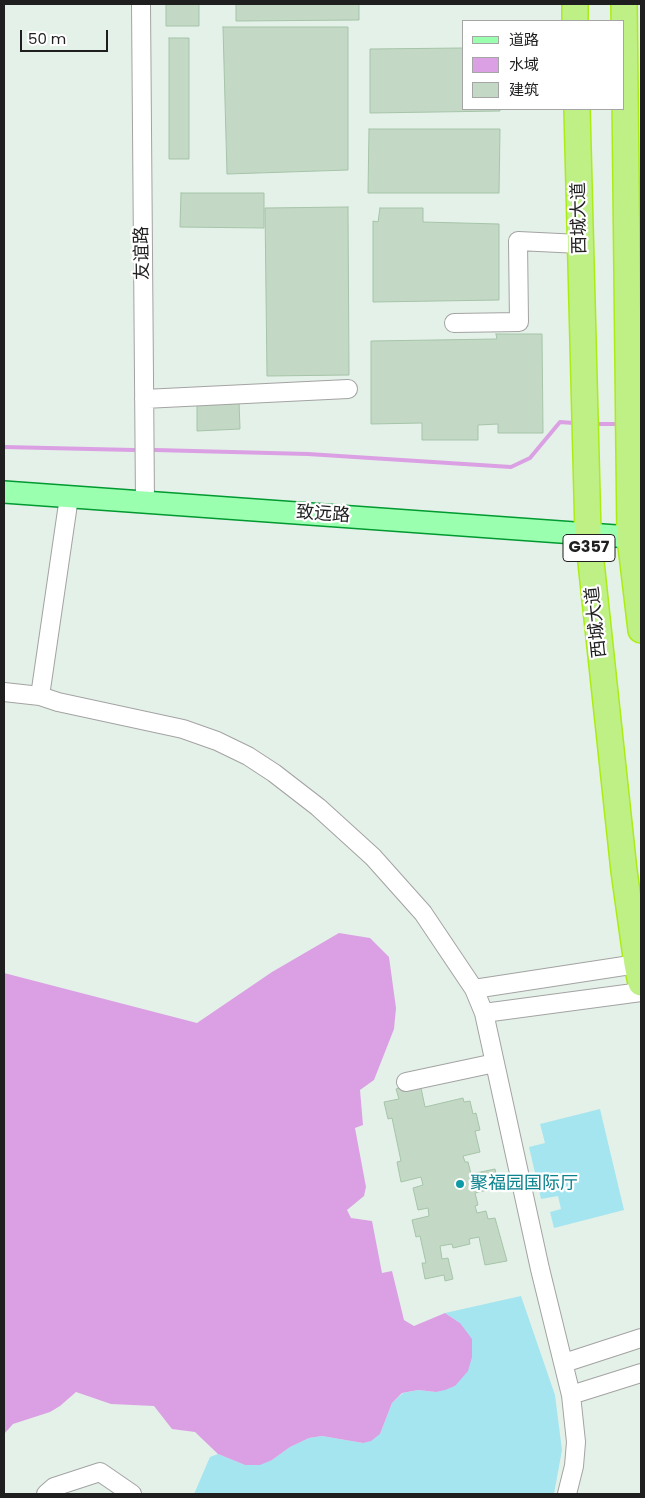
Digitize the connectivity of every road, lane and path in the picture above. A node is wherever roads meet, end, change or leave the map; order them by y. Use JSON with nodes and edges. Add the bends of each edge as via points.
{"nodes":[{"id":1,"x":141,"y":4,"type":"edge"},
{"id":2,"x":575,"y":4,"type":"edge"},
{"id":3,"x":624,"y":4,"type":"edge"},
{"id":4,"x":575,"y":20,"type":"edge"},
{"id":5,"x":625,"y":20,"type":"edge"},
{"id":6,"x":625,"y":29,"type":"edge"},
{"id":7,"x":577,"y":110,"type":"edge"},
{"id":8,"x":580,"y":244,"type":"junction"},
{"id":9,"x":634,"y":253,"type":"edge"},
{"id":10,"x":454,"y":323,"type":"dead end"},
{"id":11,"x":348,"y":389,"type":"dead end"},
{"id":12,"x":144,"y":399,"type":"junction"},
{"id":13,"x":4,"y":492,"type":"edge"},
{"id":14,"x":69,"y":497,"type":"junction"},
{"id":15,"x":145,"y":502,"type":"junction"},
{"id":16,"x":588,"y":534,"type":"junction"},
{"id":17,"x":636,"y":538,"type":"edge"},
{"id":18,"x":641,"y":630,"type":"edge"},
{"id":19,"x":4,"y":692,"type":"edge"},
{"id":20,"x":40,"y":696,"type":"junction"},
{"id":21,"x":639,"y":974,"type":"edge"},
{"id":22,"x":474,"y":989,"type":"junction"},
{"id":23,"x":641,"y":992,"type":"edge"},
{"id":24,"x":484,"y":1013,"type":"junction"},
{"id":25,"x":495,"y":1064,"type":"junction"},
{"id":26,"x":406,"y":1082,"type":"dead end"},
{"id":27,"x":641,"y":1338,"type":"edge"},
{"id":28,"x":564,"y":1363,"type":"junction"},
{"id":29,"x":641,"y":1373,"type":"edge"},
{"id":30,"x":571,"y":1395,"type":"junction"},
{"id":31,"x":46,"y":1494,"type":"edge"},
{"id":32,"x":132,"y":1494,"type":"edge"},
{"id":33,"x":567,"y":1494,"type":"edge"}],
"edges":[{"from":1,"to":12,"type":"street","name":"友谊路"},
{"from":2,"to":4,"type":"highway"},
{"from":3,"to":5,"type":"highway","number":"G357"},
{"from":6,"to":9,"type":"highway","number":"G357"},
{"from":7,"to":8,"type":"highway","name":"西城大道","number":"G357"},
{"from":8,"to":10,"type":"street","via":[[518,241],[519,322]]},
{"from":8,"to":16,"type":"highway","name":"西城大道","number":"G357"},
{"from":9,"to":17,"type":"highway","number":"G357"},
{"from":11,"to":12,"type":"street"},
{"from":12,"to":15,"type":"street","name":"友谊路"},
{"from":13,"to":14,"type":"main road","name":"致远路"},
{"from":14,"to":15,"type":"main road","name":"致远路"},
{"from":14,"to":20,"type":"street"},
{"from":15,"to":16,"type":"main road","name":"致远路"},
{"from":16,"to":17,"type":"main road","name":"致远路"},
{"from":16,"to":21,"type":"highway","name":"西城大道","number":"G357","via":[[624,871]]},
{"from":17,"to":18,"type":"highway","number":"G357"},
{"from":19,"to":20,"type":"street"},
{"from":20,"to":22,"type":"street","via":[[183,729],[217,741],[274,773],[318,807],[373,857],[423,913]]},
{"from":21,"to":22,"type":"street"},
{"from":22,"to":24,"type":"street"},
{"from":23,"to":24,"type":"street"},
{"from":24,"to":25,"type":"street"},
{"from":25,"to":26,"type":"street"},
{"from":25,"to":28,"type":"street"},
{"from":27,"to":28,"type":"street"},
{"from":28,"to":30,"type":"street"},
{"from":29,"to":30,"type":"street"},
{"from":30,"to":33,"type":"street","via":[[576,1442]]},
{"from":31,"to":32,"type":"street","via":[[54,1487],[100,1472]]}]}
